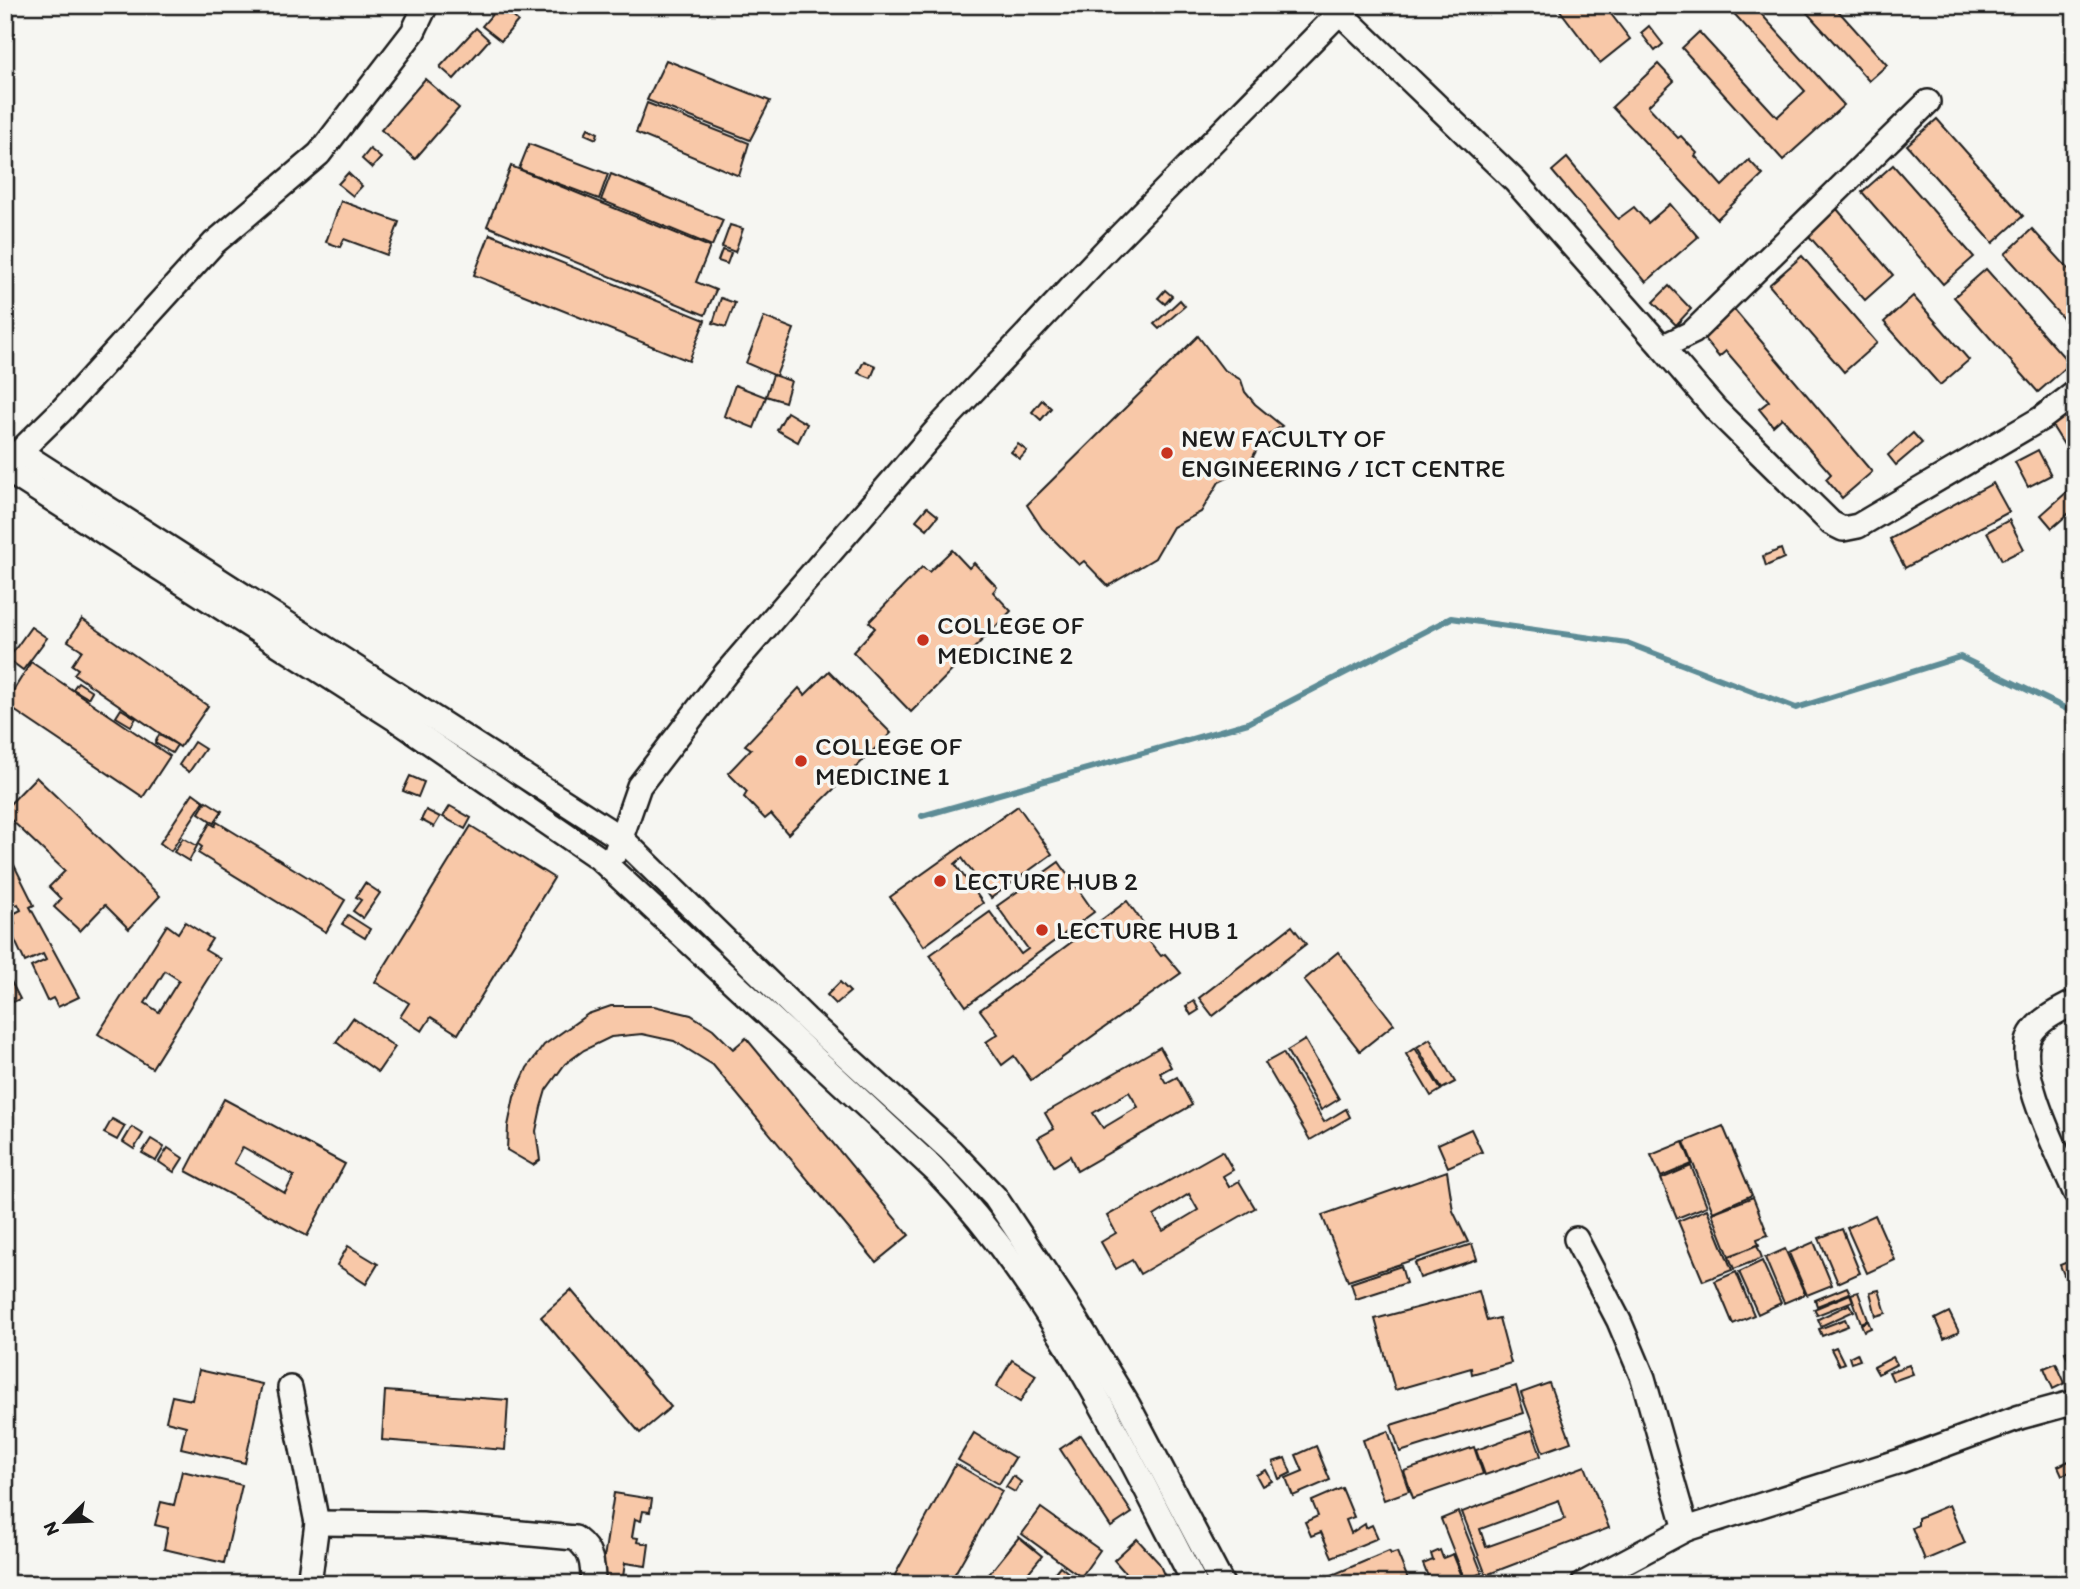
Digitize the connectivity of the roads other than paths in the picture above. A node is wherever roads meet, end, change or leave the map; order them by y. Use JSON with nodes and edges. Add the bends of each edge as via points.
{"nodes":[{"id":1,"x":426,"y":5,"type":"edge"},
{"id":2,"x":1337,"y":8,"type":"edge"},
{"id":3,"x":1928,"y":102,"type":"dead end"},
{"id":4,"x":1662,"y":347,"type":"junction"},
{"id":5,"x":2075,"y":393,"type":"edge"},
{"id":6,"x":10,"y":462,"type":"edge"},
{"id":7,"x":622,"y":839,"type":"junction"},
{"id":8,"x":608,"y":868,"type":"junction"},
{"id":9,"x":2075,"y":1002,"type":"edge"},
{"id":10,"x":2075,"y":1192,"type":"edge"},
{"id":11,"x":1576,"y":1239,"type":"dead end"},
{"id":12,"x":1051,"y":1280,"type":"junction"},
{"id":13,"x":1031,"y":1293,"type":"junction"},
{"id":14,"x":290,"y":1388,"type":"dead end"},
{"id":15,"x":2075,"y":1402,"type":"edge"},
{"id":16,"x":317,"y":1523,"type":"junction"},
{"id":17,"x":1686,"y":1529,"type":"junction"},
{"id":18,"x":309,"y":1584,"type":"edge"},
{"id":19,"x":593,"y":1584,"type":"edge"},
{"id":20,"x":1195,"y":1584,"type":"edge"},
{"id":21,"x":1222,"y":1584,"type":"edge"},
{"id":22,"x":1583,"y":1584,"type":"edge"}],
"edges":[{"from":1,"to":6,"type":"street","via":[[413,32],[319,154],[214,243]]},
{"from":2,"to":4,"type":"street","via":[[1515,181]]},
{"from":2,"to":7,"type":"street","via":[[939,427],[726,673],[639,786]]},
{"from":3,"to":4,"type":"street","via":[[1693,332]]},
{"from":4,"to":5,"type":"street","via":[[1716,410],[1831,523],[1843,529],[1858,526],[1961,466]]},
{"from":6,"to":7,"type":"street"},
{"from":6,"to":8,"type":"street","via":[[394,718]]},
{"from":7,"to":8,"type":"street"},
{"from":7,"to":12,"type":"street","via":[[806,1019],[950,1150],[995,1197]]},
{"from":8,"to":13,"type":"street","via":[[936,1171],[980,1216]]},
{"from":9,"to":10,"type":"street","via":[[2053,1013],[2031,1034],[2027,1065],[2035,1097]]},
{"from":11,"to":17,"type":"street","via":[[1643,1377]]},
{"from":12,"to":13,"type":"street"},
{"from":12,"to":21,"type":"street","via":[[1128,1405]]},
{"from":13,"to":20,"type":"street","via":[[1108,1416]]},
{"from":14,"to":16,"type":"street"},
{"from":15,"to":17,"type":"street"},
{"from":16,"to":18,"type":"street"},
{"from":16,"to":19,"type":"street","via":[[422,1524],[575,1538],[587,1547],[593,1561]]},
{"from":17,"to":22,"type":"street"}]}
